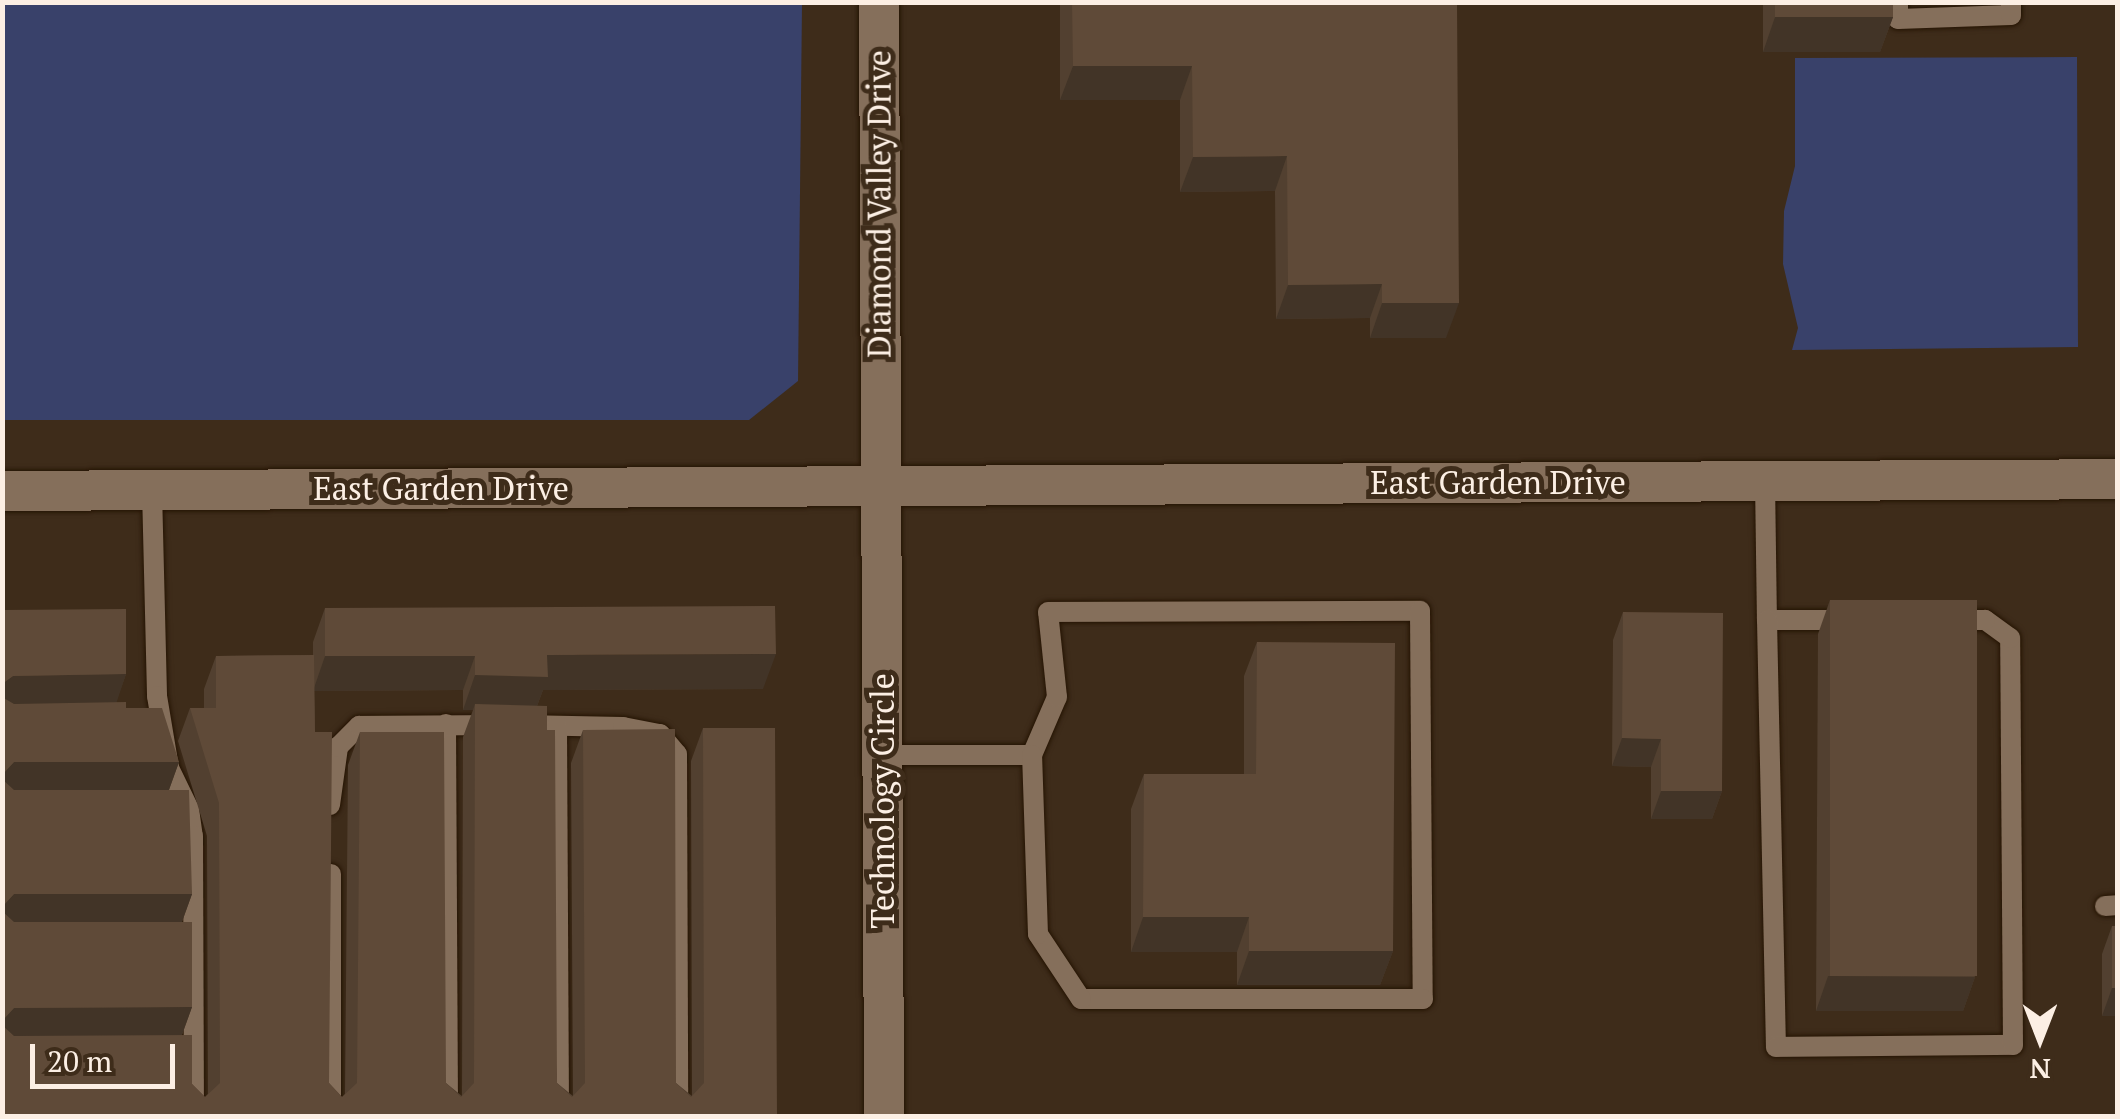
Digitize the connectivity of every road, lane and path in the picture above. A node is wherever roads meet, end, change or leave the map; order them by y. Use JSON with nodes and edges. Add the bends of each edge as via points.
{"nodes":[{"id":1,"x":878,"y":2,"type":"edge"},
{"id":2,"x":1898,"y":2,"type":"edge"},
{"id":3,"x":2012,"y":2,"type":"edge"},
{"id":4,"x":2118,"y":479,"type":"edge"},
{"id":5,"x":1765,"y":481,"type":"junction"},
{"id":6,"x":880,"y":486,"type":"junction"},
{"id":7,"x":152,"y":490,"type":"junction"},
{"id":8,"x":2,"y":491,"type":"edge"},
{"id":9,"x":1767,"y":620,"type":"junction"},
{"id":10,"x":1866,"y":620,"type":"edge"},
{"id":11,"x":1926,"y":620,"type":"edge"},
{"id":12,"x":446,"y":724,"type":"junction"},
{"id":13,"x":557,"y":726,"type":"junction"},
{"id":14,"x":881,"y":754,"type":"junction"},
{"id":15,"x":1032,"y":754,"type":"junction"},
{"id":16,"x":194,"y":1116,"type":"edge"},
{"id":17,"x":332,"y":1116,"type":"edge"},
{"id":18,"x":448,"y":1116,"type":"edge"},
{"id":19,"x":559,"y":1116,"type":"edge"},
{"id":20,"x":678,"y":1116,"type":"edge"},
{"id":21,"x":884,"y":1116,"type":"edge"}],
"edges":[{"from":1,"to":6,"type":"street","name":"Diamond Valley Drive"},
{"from":2,"to":3,"type":"lane","via":[[1898,19],[2012,16]]},
{"from":4,"to":5,"type":"street","name":"East Garden Drive"},
{"from":5,"to":6,"type":"street","name":"East Garden Drive"},
{"from":5,"to":9,"type":"lane"},
{"from":6,"to":7,"type":"street","name":"East Garden Drive"},
{"from":6,"to":14,"type":"street","name":"Technology Circle"},
{"from":7,"to":8,"type":"street","name":"East Garden Drive"},
{"from":7,"to":16,"type":"lane","via":[[151,720],[180,809],[184,1054]]},
{"from":9,"to":10,"type":"lane"},
{"from":9,"to":11,"type":"lane","via":[[1776,1047],[2013,1044],[2010,638],[1985,620]]},
{"from":12,"to":13,"type":"lane"},
{"from":12,"to":17,"type":"lane","via":[[360,726],[338,747],[330,834]]},
{"from":12,"to":18,"type":"lane"},
{"from":13,"to":19,"type":"lane"},
{"from":13,"to":20,"type":"lane","via":[[660,734],[676,754]]},
{"from":14,"to":15,"type":"lane"},
{"from":14,"to":21,"type":"street","name":"Technology Circle"},
{"from":15,"to":15,"type":"lane","via":[[1057,697],[1048,612],[1420,611],[1423,999],[1080,999],[1038,934]]}]}
